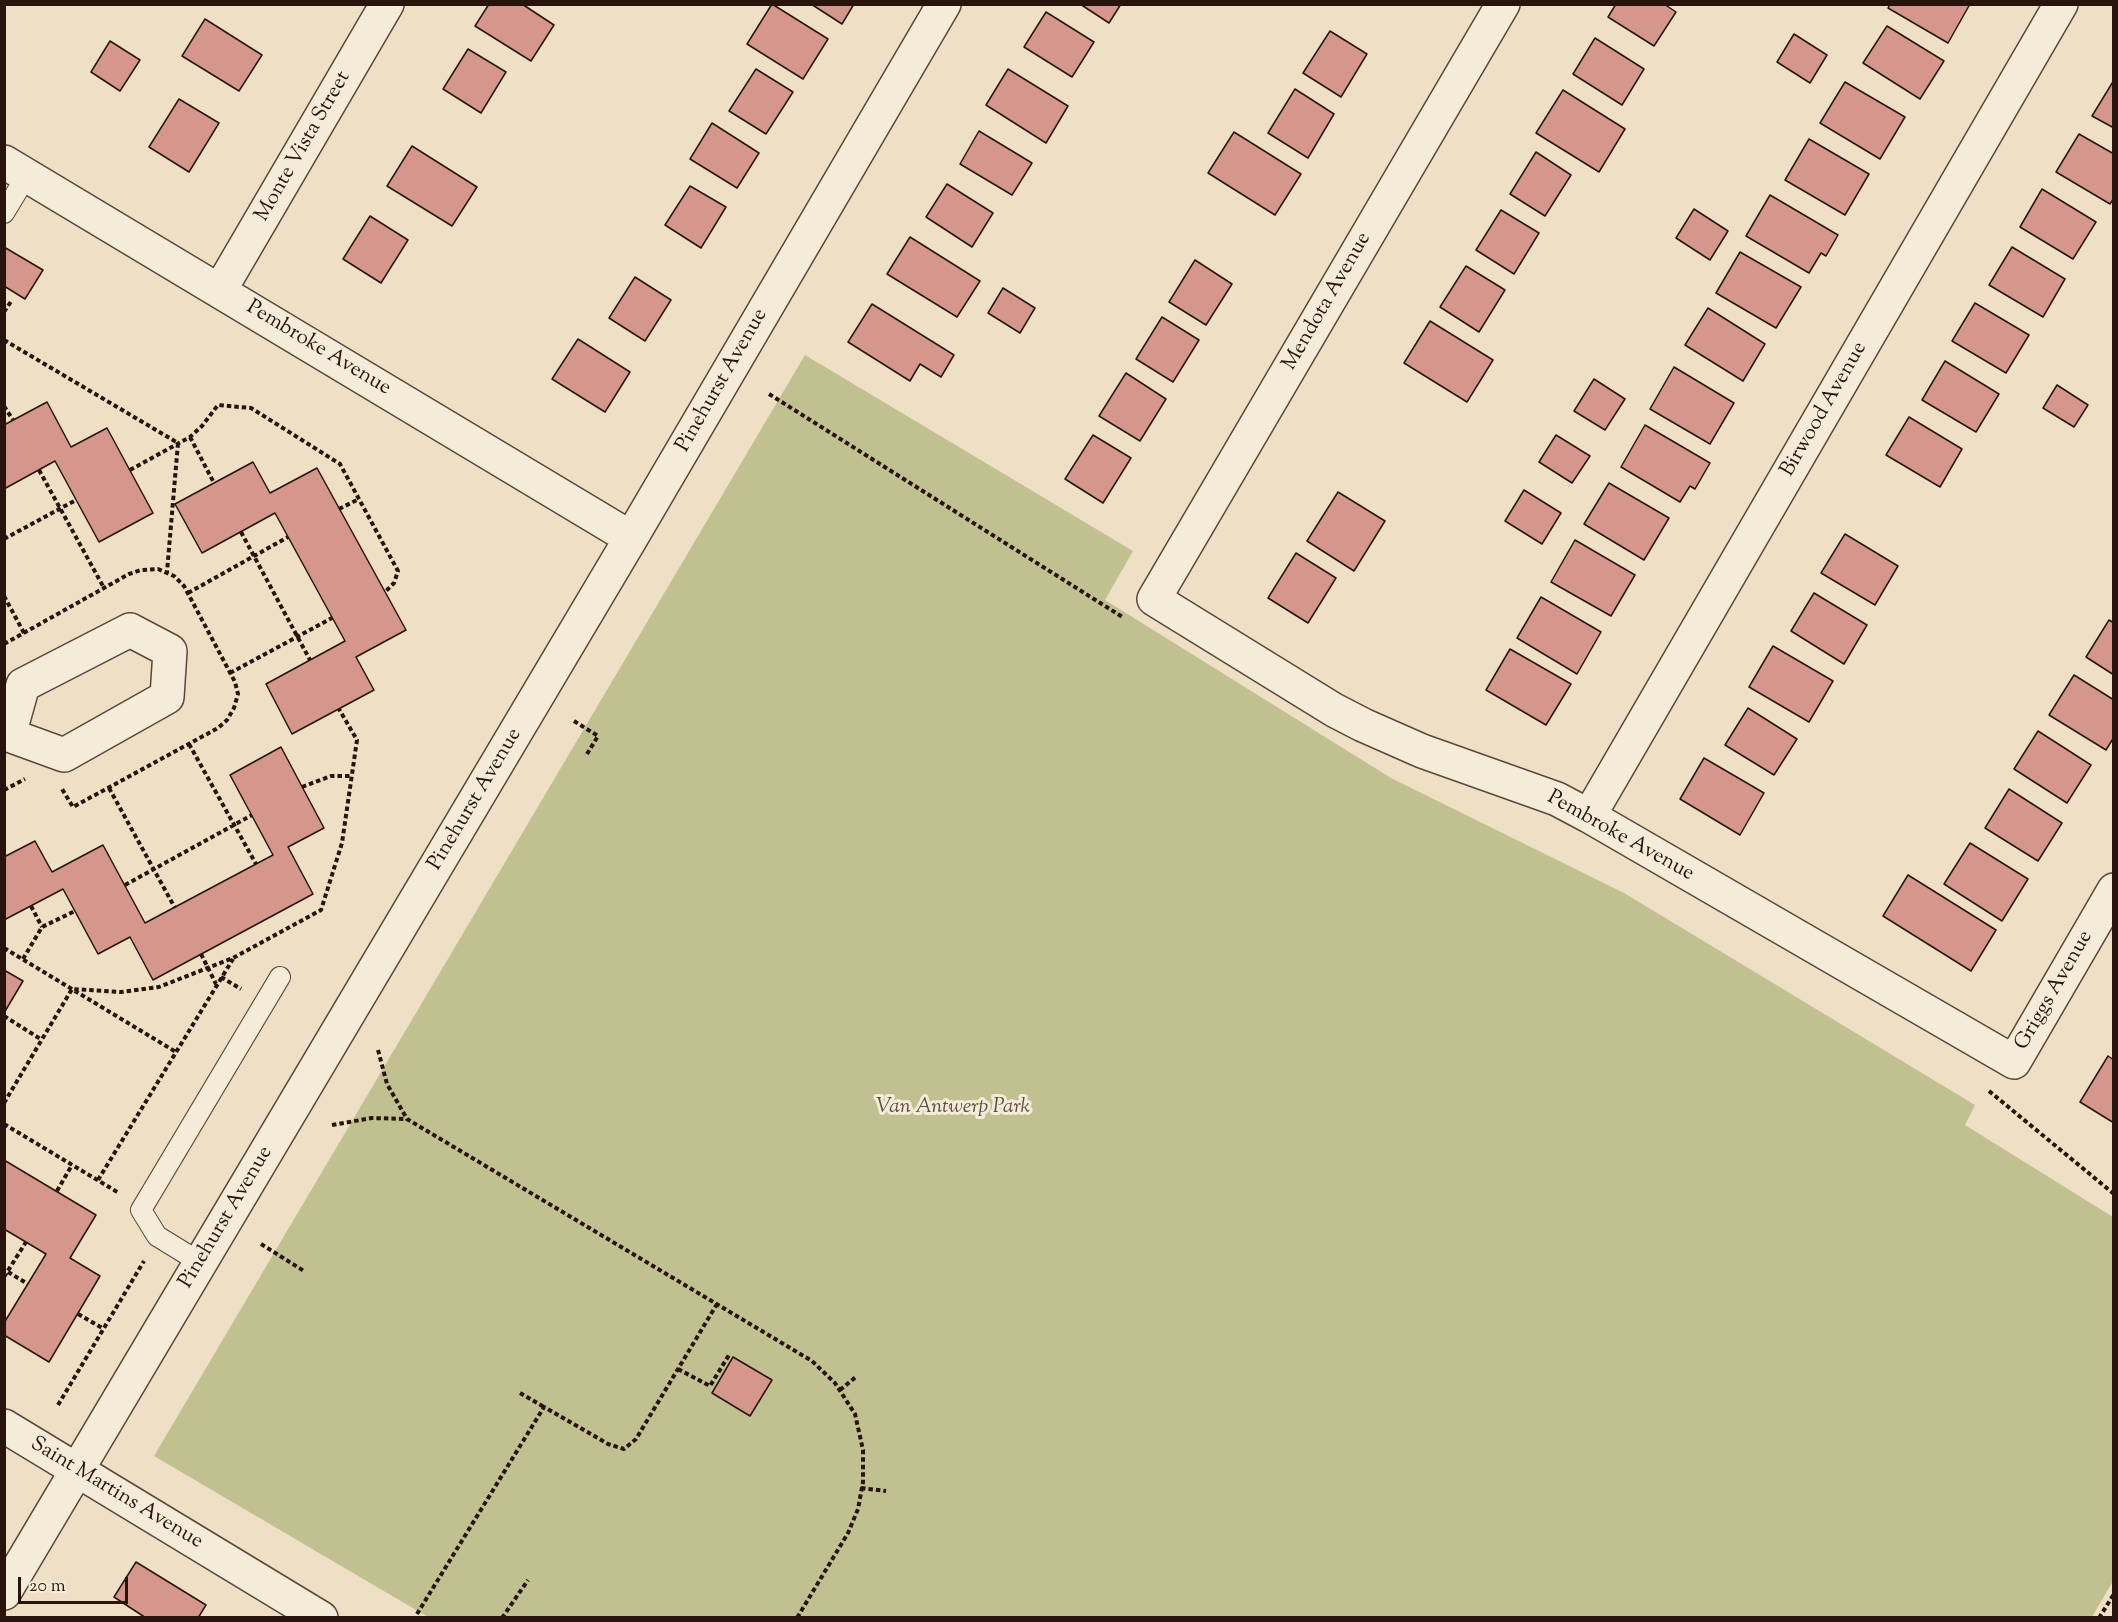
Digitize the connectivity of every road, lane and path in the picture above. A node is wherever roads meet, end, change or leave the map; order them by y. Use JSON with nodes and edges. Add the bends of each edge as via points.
{"nodes":[{"id":1,"x":387,"y":4,"type":"edge"},
{"id":2,"x":944,"y":4,"type":"edge"},
{"id":3,"x":1503,"y":4,"type":"edge"},
{"id":4,"x":2061,"y":4,"type":"edge"},
{"id":5,"x":16,"y":169,"type":"edge"},
{"id":6,"x":4,"y":213,"type":"edge"},
{"id":7,"x":220,"y":290,"type":"junction"},
{"id":8,"x":12,"y":300,"type":"dead end"},
{"id":9,"x":4,"y":312,"type":"edge"},
{"id":10,"x":4,"y":340,"type":"edge"},
{"id":11,"x":4,"y":406,"type":"edge"},
{"id":12,"x":13,"y":420,"type":"dead end"},
{"id":13,"x":190,"y":437,"type":"junction"},
{"id":14,"x":178,"y":443,"type":"junction"},
{"id":15,"x":39,"y":470,"type":"dead end"},
{"id":16,"x":130,"y":470,"type":"dead end"},
{"id":17,"x":213,"y":483,"type":"dead end"},
{"id":18,"x":359,"y":499,"type":"junction"},
{"id":19,"x":76,"y":500,"type":"dead end"},
{"id":20,"x":60,"y":508,"type":"junction"},
{"id":21,"x":339,"y":510,"type":"dead end"},
{"id":22,"x":241,"y":532,"type":"dead end"},
{"id":23,"x":288,"y":537,"type":"dead end"},
{"id":24,"x":631,"y":538,"type":"junction"},
{"id":25,"x":4,"y":539,"type":"edge"},
{"id":26,"x":254,"y":556,"type":"junction"},
{"id":27,"x":167,"y":572,"type":"dead end"},
{"id":28,"x":104,"y":588,"type":"dead end"},
{"id":29,"x":385,"y":592,"type":"dead end"},
{"id":30,"x":188,"y":593,"type":"dead end"},
{"id":31,"x":4,"y":596,"type":"edge"},
{"id":32,"x":1154,"y":599,"type":"joint"},
{"id":33,"x":332,"y":618,"type":"dead end"},
{"id":34,"x":24,"y":633,"type":"dead end"},
{"id":35,"x":298,"y":637,"type":"junction"},
{"id":36,"x":310,"y":660,"type":"dead end"},
{"id":37,"x":230,"y":673,"type":"dead end"},
{"id":38,"x":339,"y":709,"type":"dead end"},
{"id":39,"x":574,"y":722,"type":"dead end"},
{"id":40,"x":7,"y":737,"type":"edge"},
{"id":41,"x":189,"y":744,"type":"dead end"},
{"id":42,"x":587,"y":754,"type":"dead end"},
{"id":43,"x":352,"y":776,"type":"junction"},
{"id":44,"x":302,"y":787,"type":"dead end"},
{"id":45,"x":109,"y":788,"type":"dead end"},
{"id":46,"x":252,"y":815,"type":"dead end"},
{"id":47,"x":1589,"y":816,"type":"junction"},
{"id":48,"x":234,"y":825,"type":"junction"},
{"id":49,"x":256,"y":864,"type":"dead end"},
{"id":50,"x":154,"y":869,"type":"junction"},
{"id":51,"x":125,"y":885,"type":"dead end"},
{"id":52,"x":2114,"y":890,"type":"edge"},
{"id":53,"x":31,"y":906,"type":"dead end"},
{"id":54,"x":175,"y":908,"type":"dead end"},
{"id":55,"x":75,"y":910,"type":"dead end"},
{"id":56,"x":42,"y":927,"type":"junction"},
{"id":57,"x":4,"y":948,"type":"edge"},
{"id":58,"x":201,"y":954,"type":"dead end"},
{"id":59,"x":233,"y":958,"type":"junction"},
{"id":60,"x":23,"y":959,"type":"junction"},
{"id":61,"x":208,"y":968,"type":"junction"},
{"id":62,"x":280,"y":977,"type":"dead end"},
{"id":63,"x":216,"y":985,"type":"junction"},
{"id":64,"x":72,"y":989,"type":"junction"},
{"id":65,"x":4,"y":1016,"type":"edge"},
{"id":66,"x":42,"y":1040,"type":"junction"},
{"id":67,"x":378,"y":1050,"type":"dead end"},
{"id":68,"x":176,"y":1052,"type":"junction"},
{"id":69,"x":2014,"y":1062,"type":"joint"},
{"id":70,"x":1994,"y":1096,"type":"dead end"},
{"id":71,"x":4,"y":1103,"type":"edge"},
{"id":72,"x":407,"y":1119,"type":"junction"},
{"id":73,"x":4,"y":1124,"type":"edge"},
{"id":74,"x":332,"y":1125,"type":"dead end"},
{"id":75,"x":72,"y":1165,"type":"junction"},
{"id":76,"x":98,"y":1180,"type":"junction"},
{"id":77,"x":57,"y":1191,"type":"dead end"},
{"id":78,"x":2114,"y":1194,"type":"edge"},
{"id":79,"x":128,"y":1199,"type":"dead end"},
{"id":80,"x":26,"y":1242,"type":"dead end"},
{"id":81,"x":261,"y":1244,"type":"dead end"},
{"id":82,"x":144,"y":1260,"type":"dead end"},
{"id":83,"x":201,"y":1263,"type":"junction"},
{"id":84,"x":304,"y":1271,"type":"dead end"},
{"id":85,"x":8,"y":1272,"type":"junction"},
{"id":86,"x":4,"y":1277,"type":"edge"},
{"id":87,"x":28,"y":1284,"type":"dead end"},
{"id":88,"x":717,"y":1304,"type":"junction"},
{"id":89,"x":78,"y":1314,"type":"dead end"},
{"id":90,"x":104,"y":1329,"type":"junction"},
{"id":91,"x":729,"y":1355,"type":"dead end"},
{"id":92,"x":678,"y":1369,"type":"junction"},
{"id":93,"x":857,"y":1377,"type":"dead end"},
{"id":94,"x":840,"y":1390,"type":"junction"},
{"id":95,"x":520,"y":1393,"type":"dead end"},
{"id":96,"x":58,"y":1405,"type":"dead end"},
{"id":97,"x":544,"y":1407,"type":"junction"},
{"id":98,"x":4,"y":1426,"type":"edge"},
{"id":99,"x":77,"y":1470,"type":"junction"},
{"id":100,"x":861,"y":1488,"type":"junction"},
{"id":101,"x":886,"y":1491,"type":"dead end"},
{"id":102,"x":528,"y":1580,"type":"dead end"},
{"id":103,"x":4,"y":1593,"type":"edge"},
{"id":104,"x":2113,"y":1594,"type":"edge"},
{"id":105,"x":417,"y":1614,"type":"dead end"},
{"id":106,"x":321,"y":1617,"type":"edge"},
{"id":107,"x":502,"y":1617,"type":"edge"},
{"id":108,"x":797,"y":1617,"type":"edge"},
{"id":109,"x":2099,"y":1617,"type":"edge"}],
"edges":[{"from":1,"to":7,"type":"street","name":"Monte Vista Street"},
{"from":2,"to":24,"type":"street","name":"Pinehurst Avenue"},
{"from":3,"to":32,"type":"street","name":"Mendota Avenue"},
{"from":4,"to":47,"type":"street","name":"Birwood Avenue"},
{"from":5,"to":6,"type":"lane"},
{"from":5,"to":7,"type":"street","name":"Pembroke Avenue"},
{"from":7,"to":24,"type":"street","name":"Pembroke Avenue"},
{"from":8,"to":9,"type":"path"},
{"from":10,"to":14,"type":"path"},
{"from":11,"to":12,"type":"path"},
{"from":13,"to":14,"type":"path"},
{"from":13,"to":17,"type":"path"},
{"from":13,"to":18,"type":"path","via":[[218,405],[250,408],[340,464]]},
{"from":14,"to":16,"type":"path"},
{"from":14,"to":27,"type":"path"},
{"from":15,"to":20,"type":"path"},
{"from":18,"to":21,"type":"path"},
{"from":18,"to":29,"type":"path","via":[[398,571]]},
{"from":19,"to":20,"type":"path"},
{"from":20,"to":25,"type":"path"},
{"from":20,"to":28,"type":"path"},
{"from":22,"to":26,"type":"path"},
{"from":23,"to":26,"type":"path"},
{"from":24,"to":83,"type":"street","name":"Pinehurst Avenue"},
{"from":26,"to":30,"type":"path"},
{"from":26,"to":35,"type":"path"},
{"from":31,"to":34,"type":"path"},
{"from":32,"to":47,"type":"street","name":"Pembroke Avenue","via":[[1363,725],[1422,751],[1557,799]]},
{"from":33,"to":35,"type":"path"},
{"from":35,"to":36,"type":"path"},
{"from":35,"to":37,"type":"path"},
{"from":38,"to":43,"type":"path","via":[[357,740]]},
{"from":39,"to":42,"type":"path","via":[[598,736]]},
{"from":40,"to":40,"type":"street","via":[[64,755],[166,697],[170,651],[130,630],[23,685]]},
{"from":41,"to":48,"type":"path"},
{"from":43,"to":44,"type":"path","via":[[331,776]]},
{"from":43,"to":59,"type":"path","via":[[342,843],[321,910]]},
{"from":45,"to":50,"type":"path"},
{"from":46,"to":48,"type":"path"},
{"from":47,"to":69,"type":"street","name":"Pembroke Avenue"},
{"from":48,"to":49,"type":"path"},
{"from":48,"to":50,"type":"path"},
{"from":50,"to":51,"type":"path"},
{"from":50,"to":54,"type":"path"},
{"from":52,"to":69,"type":"street","name":"Griggs Avenue"},
{"from":53,"to":56,"type":"path"},
{"from":55,"to":56,"type":"path"},
{"from":56,"to":60,"type":"path"},
{"from":57,"to":60,"type":"path"},
{"from":58,"to":61,"type":"path"},
{"from":59,"to":61,"type":"path"},
{"from":59,"to":63,"type":"path"},
{"from":60,"to":64,"type":"path"},
{"from":61,"to":63,"type":"path"},
{"from":61,"to":64,"type":"path","via":[[159,987],[121,992]]},
{"from":62,"to":83,"type":"lane","via":[[141,1210],[157,1236]]},
{"from":63,"to":68,"type":"path"},
{"from":64,"to":66,"type":"path"},
{"from":64,"to":68,"type":"path"},
{"from":65,"to":66,"type":"path"},
{"from":66,"to":71,"type":"path"},
{"from":67,"to":72,"type":"path","via":[[387,1084]]},
{"from":68,"to":76,"type":"path"},
{"from":70,"to":78,"type":"path"},
{"from":72,"to":74,"type":"path","via":[[372,1118]]},
{"from":72,"to":88,"type":"path"},
{"from":73,"to":75,"type":"path"},
{"from":75,"to":76,"type":"path"},
{"from":75,"to":77,"type":"path"},
{"from":76,"to":79,"type":"path"},
{"from":80,"to":85,"type":"path"},
{"from":81,"to":84,"type":"path"},
{"from":82,"to":90,"type":"path"},
{"from":83,"to":99,"type":"street","name":"Pinehurst Avenue"},
{"from":85,"to":86,"type":"path"},
{"from":85,"to":87,"type":"path"},
{"from":88,"to":92,"type":"path"},
{"from":88,"to":94,"type":"path","via":[[812,1361]]},
{"from":89,"to":90,"type":"path"},
{"from":90,"to":96,"type":"path"},
{"from":91,"to":92,"type":"path","via":[[710,1386]]},
{"from":92,"to":97,"type":"path","via":[[636,1439],[624,1449]]},
{"from":93,"to":94,"type":"path"},
{"from":94,"to":100,"type":"path","via":[[855,1414],[863,1450]]},
{"from":95,"to":97,"type":"path"},
{"from":97,"to":105,"type":"path"},
{"from":98,"to":99,"type":"street","name":"Saint Martins Avenue"},
{"from":99,"to":103,"type":"street","name":"Pinehurst Avenue"},
{"from":99,"to":106,"type":"street","name":"Saint Martins Avenue"},
{"from":100,"to":101,"type":"path"},
{"from":100,"to":108,"type":"path","via":[[848,1533]]},
{"from":102,"to":107,"type":"path"},
{"from":104,"to":109,"type":"path"}]}
